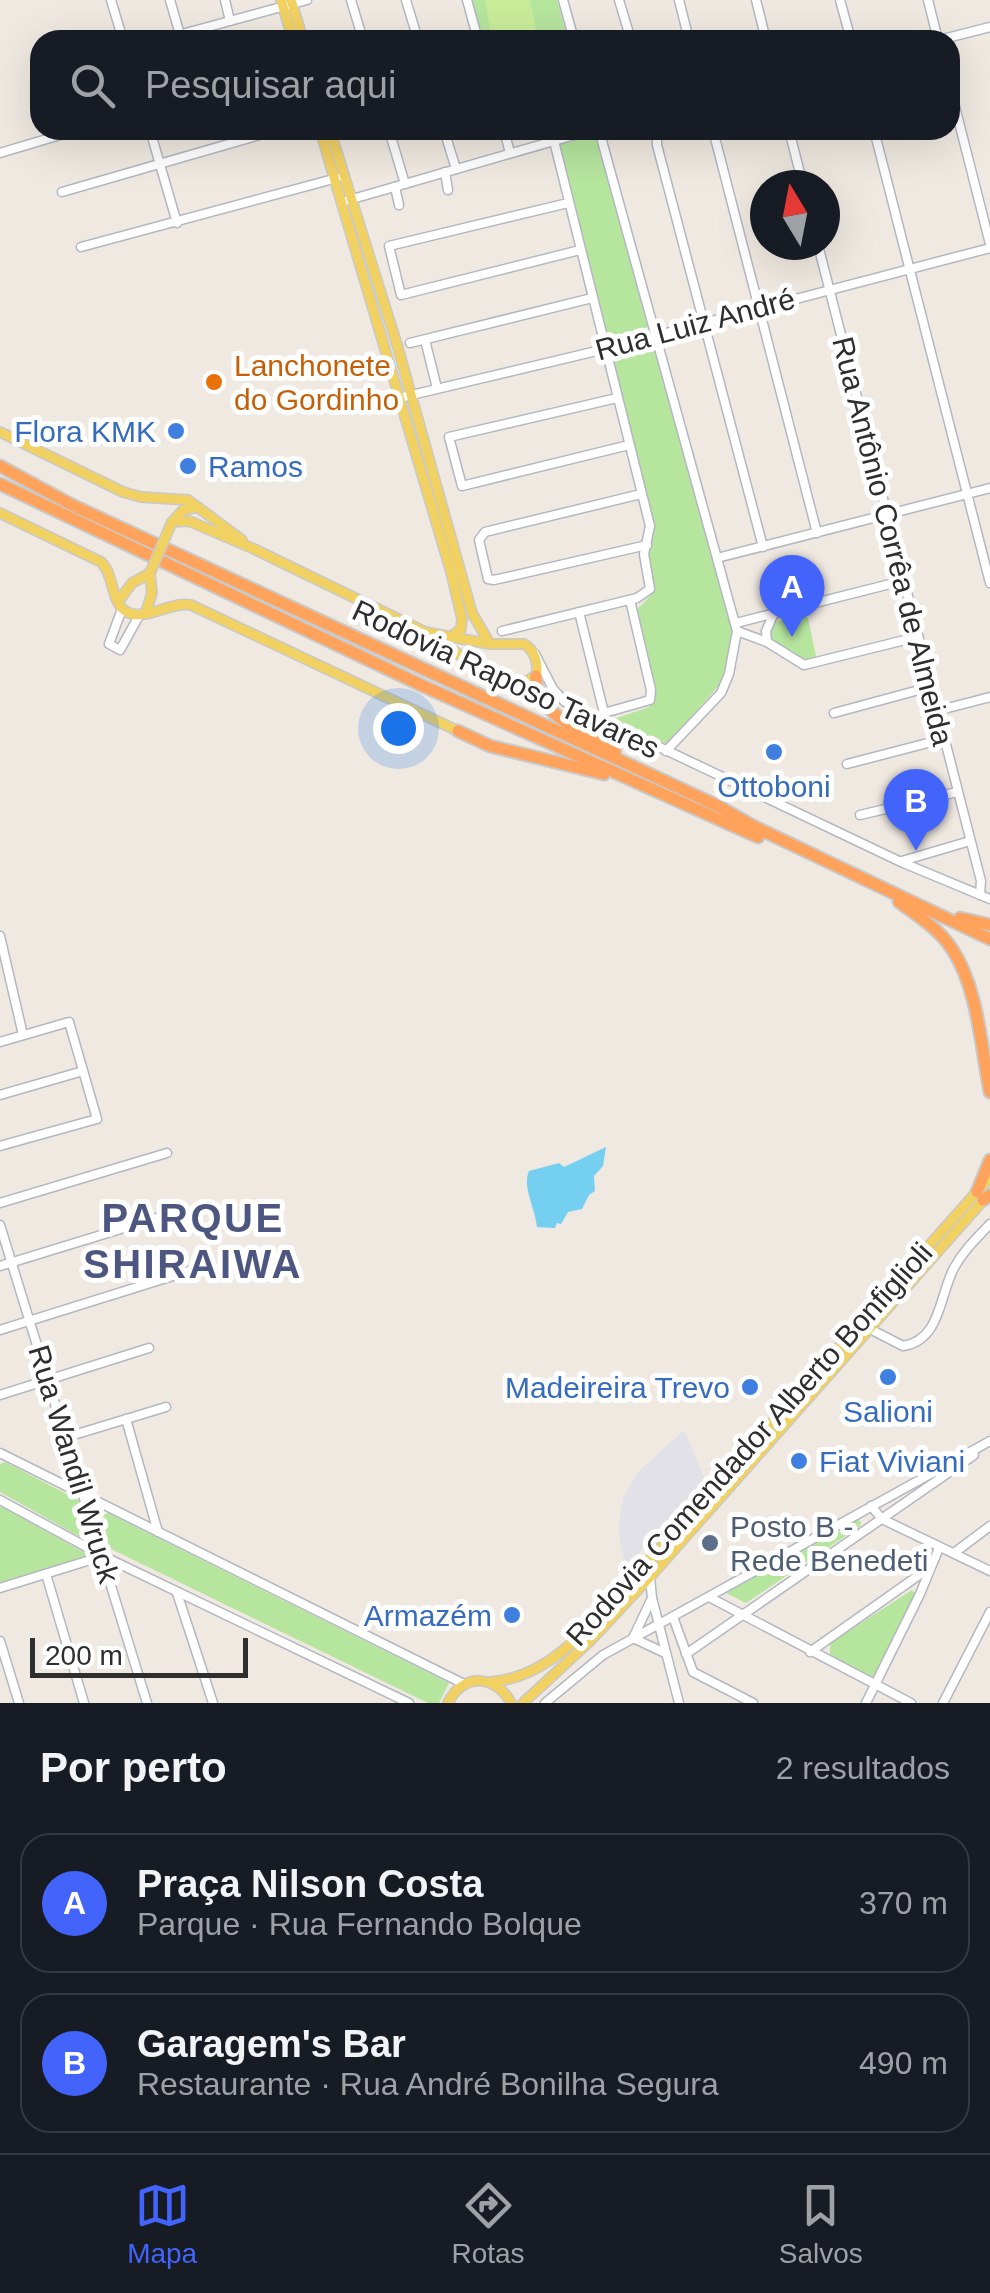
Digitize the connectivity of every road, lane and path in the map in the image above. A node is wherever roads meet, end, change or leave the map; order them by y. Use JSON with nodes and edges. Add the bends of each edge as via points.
{"nodes":[{"id":1,"x":111,"y":0,"type":"edge"},
{"id":2,"x":170,"y":0,"type":"edge"},
{"id":3,"x":224,"y":0,"type":"edge"},
{"id":4,"x":307,"y":0,"type":"edge"},
{"id":5,"x":351,"y":0,"type":"edge"},
{"id":6,"x":406,"y":0,"type":"edge"},
{"id":7,"x":466,"y":0,"type":"edge"},
{"id":8,"x":563,"y":0,"type":"edge"},
{"id":9,"x":620,"y":0,"type":"edge"},
{"id":10,"x":679,"y":0,"type":"edge"},
{"id":11,"x":756,"y":0,"type":"edge"},
{"id":12,"x":840,"y":0,"type":"edge"},
{"id":13,"x":928,"y":0,"type":"edge"},
{"id":14,"x":287,"y":2,"type":"edge"},
{"id":15,"x":230,"y":21,"type":"junction"},
{"id":16,"x":990,"y":27,"type":"edge"},
{"id":17,"x":120,"y":30,"type":"edge"},
{"id":18,"x":179,"y":30,"type":"edge"},
{"id":19,"x":198,"y":30,"type":"edge"},
{"id":20,"x":291,"y":30,"type":"edge"},
{"id":21,"x":299,"y":30,"type":"edge"},
{"id":22,"x":360,"y":30,"type":"edge"},
{"id":23,"x":415,"y":30,"type":"edge"},
{"id":24,"x":475,"y":30,"type":"edge"},
{"id":25,"x":571,"y":30,"type":"edge"},
{"id":26,"x":628,"y":30,"type":"edge"},
{"id":27,"x":687,"y":30,"type":"edge"},
{"id":28,"x":764,"y":30,"type":"edge"},
{"id":29,"x":848,"y":30,"type":"edge"},
{"id":30,"x":936,"y":30,"type":"edge"},
{"id":31,"x":960,"y":34,"type":"edge"},
{"id":32,"x":960,"y":128,"type":"edge"},
{"id":33,"x":42,"y":140,"type":"edge"},
{"id":34,"x":153,"y":140,"type":"edge"},
{"id":35,"x":243,"y":140,"type":"edge"},
{"id":36,"x":324,"y":140,"type":"edge"},
{"id":37,"x":332,"y":140,"type":"edge"},
{"id":38,"x":391,"y":140,"type":"edge"},
{"id":39,"x":447,"y":140,"type":"edge"},
{"id":40,"x":507,"y":140,"type":"edge"},
{"id":41,"x":558,"y":140,"type":"edge"},
{"id":42,"x":599,"y":140,"type":"edge"},
{"id":43,"x":657,"y":140,"type":"edge"},
{"id":44,"x":716,"y":140,"type":"edge"},
{"id":45,"x":792,"y":140,"type":"edge"},
{"id":46,"x":877,"y":140,"type":"edge"},
{"id":47,"x":554,"y":141,"type":"junction"},
{"id":48,"x":0,"y":152,"type":"edge"},
{"id":49,"x":510,"y":153,"type":"junction"},
{"id":50,"x":160,"y":164,"type":"junction"},
{"id":51,"x":456,"y":169,"type":"junction"},
{"id":52,"x":799,"y":170,"type":"edge"},
{"id":53,"x":444,"y":172,"type":"junction"},
{"id":54,"x":339,"y":177,"type":"junction"},
{"id":55,"x":400,"y":185,"type":"junction"},
{"id":56,"x":448,"y":190,"type":"dead end"},
{"id":57,"x":62,"y":192,"type":"dead end"},
{"id":58,"x":346,"y":201,"type":"junction"},
{"id":59,"x":568,"y":203,"type":"junction"},
{"id":60,"x":400,"y":205,"type":"dead end"},
{"id":61,"x":178,"y":224,"type":"junction"},
{"id":62,"x":990,"y":246,"type":"edge"},
{"id":63,"x":81,"y":247,"type":"dead end"},
{"id":64,"x":580,"y":250,"type":"junction"},
{"id":65,"x":822,"y":260,"type":"edge"},
{"id":66,"x":909,"y":269,"type":"junction"},
{"id":67,"x":829,"y":289,"type":"junction"},
{"id":68,"x":592,"y":298,"type":"junction"},
{"id":69,"x":760,"y":307,"type":"junction"},
{"id":70,"x":704,"y":321,"type":"junction"},
{"id":71,"x":657,"y":333,"type":"junction"},
{"id":72,"x":425,"y":340,"type":"junction"},
{"id":73,"x":410,"y":344,"type":"dead end"},
{"id":74,"x":604,"y":349,"type":"junction"},
{"id":75,"x":437,"y":388,"type":"junction"},
{"id":76,"x":405,"y":396,"type":"junction"},
{"id":77,"x":617,"y":398,"type":"junction"},
{"id":78,"x":0,"y":432,"type":"edge"},
{"id":79,"x":629,"y":445,"type":"junction"},
{"id":80,"x":0,"y":466,"type":"edge"},
{"id":81,"x":0,"y":484,"type":"edge"},
{"id":82,"x":990,"y":488,"type":"edge"},
{"id":83,"x":641,"y":494,"type":"junction"},
{"id":84,"x":967,"y":494,"type":"junction"},
{"id":85,"x":201,"y":508,"type":"junction"},
{"id":86,"x":0,"y":513,"type":"edge"},
{"id":87,"x":886,"y":515,"type":"junction"},
{"id":88,"x":172,"y":522,"type":"junction"},
{"id":89,"x":817,"y":532,"type":"junction"},
{"id":90,"x":647,"y":545,"type":"junction"},
{"id":91,"x":763,"y":547,"type":"junction"},
{"id":92,"x":252,"y":548,"type":"junction"},
{"id":93,"x":717,"y":558,"type":"junction"},
{"id":94,"x":150,"y":573,"type":"junction"},
{"id":95,"x":902,"y":581,"type":"junction"},
{"id":96,"x":990,"y":583,"type":"edge"},
{"id":97,"x":630,"y":600,"type":"junction"},
{"id":98,"x":120,"y":605,"type":"junction"},
{"id":99,"x":579,"y":612,"type":"junction"},
{"id":100,"x":143,"y":613,"type":"junction"},
{"id":101,"x":774,"y":613,"type":"junction"},
{"id":102,"x":737,"y":627,"type":"junction"},
{"id":103,"x":502,"y":631,"type":"dead end"},
{"id":104,"x":425,"y":632,"type":"junction"},
{"id":105,"x":917,"y":637,"type":"junction"},
{"id":106,"x":446,"y":638,"type":"junction"},
{"id":107,"x":767,"y":642,"type":"junction"},
{"id":108,"x":490,"y":644,"type":"junction"},
{"id":109,"x":532,"y":650,"type":"junction"},
{"id":110,"x":536,"y":676,"type":"junction"},
{"id":111,"x":930,"y":687,"type":"junction"},
{"id":112,"x":990,"y":696,"type":"edge"},
{"id":113,"x":936,"y":711,"type":"junction"},
{"id":114,"x":834,"y":714,"type":"dead end"},
{"id":115,"x":604,"y":717,"type":"junction"},
{"id":116,"x":458,"y":731,"type":"joint"},
{"id":117,"x":943,"y":740,"type":"junction"},
{"id":118,"x":666,"y":750,"type":"junction"},
{"id":119,"x":847,"y":764,"type":"dead end"},
{"id":120,"x":652,"y":782,"type":"junction"},
{"id":121,"x":957,"y":792,"type":"junction"},
{"id":122,"x":860,"y":815,"type":"dead end"},
{"id":123,"x":970,"y":840,"type":"junction"},
{"id":124,"x":901,"y":862,"type":"junction"},
{"id":125,"x":980,"y":895,"type":"junction"},
{"id":126,"x":990,"y":898,"type":"edge"},
{"id":127,"x":899,"y":902,"type":"junction"},
{"id":128,"x":932,"y":910,"type":"junction"},
{"id":129,"x":990,"y":925,"type":"edge"},
{"id":130,"x":0,"y":936,"type":"edge"},
{"id":131,"x":990,"y":939,"type":"edge"},
{"id":132,"x":990,"y":948,"type":"edge"},
{"id":133,"x":12,"y":981,"type":"junction"},
{"id":134,"x":0,"y":985,"type":"edge"},
{"id":135,"x":23,"y":1035,"type":"junction"},
{"id":136,"x":0,"y":1042,"type":"edge"},
{"id":137,"x":83,"y":1071,"type":"junction"},
{"id":138,"x":990,"y":1092,"type":"edge"},
{"id":139,"x":0,"y":1095,"type":"edge"},
{"id":140,"x":0,"y":1146,"type":"edge"},
{"id":141,"x":168,"y":1153,"type":"dead end"},
{"id":142,"x":990,"y":1160,"type":"edge"},
{"id":143,"x":990,"y":1177,"type":"edge"},
{"id":144,"x":985,"y":1195,"type":"edge"},
{"id":145,"x":0,"y":1203,"type":"edge"},
{"id":146,"x":174,"y":1213,"type":"dead end"},
{"id":147,"x":990,"y":1224,"type":"edge"},
{"id":148,"x":0,"y":1225,"type":"edge"},
{"id":149,"x":11,"y":1262,"type":"junction"},
{"id":150,"x":0,"y":1266,"type":"edge"},
{"id":151,"x":192,"y":1270,"type":"dead end"},
{"id":152,"x":30,"y":1321,"type":"junction"},
{"id":153,"x":870,"y":1329,"type":"junction"},
{"id":154,"x":0,"y":1330,"type":"edge"},
{"id":155,"x":149,"y":1348,"type":"dead end"},
{"id":156,"x":50,"y":1379,"type":"junction"},
{"id":157,"x":0,"y":1395,"type":"edge"},
{"id":158,"x":166,"y":1407,"type":"dead end"},
{"id":159,"x":126,"y":1419,"type":"junction"},
{"id":160,"x":68,"y":1437,"type":"junction"},
{"id":161,"x":990,"y":1443,"type":"edge"},
{"id":162,"x":0,"y":1452,"type":"edge"},
{"id":163,"x":86,"y":1498,"type":"junction"},
{"id":164,"x":0,"y":1500,"type":"edge"},
{"id":165,"x":872,"y":1506,"type":"junction"},
{"id":166,"x":882,"y":1519,"type":"junction"},
{"id":167,"x":990,"y":1526,"type":"edge"},
{"id":168,"x":158,"y":1532,"type":"junction"},
{"id":169,"x":939,"y":1548,"type":"junction"},
{"id":170,"x":954,"y":1553,"type":"junction"},
{"id":171,"x":103,"y":1556,"type":"junction"},
{"id":172,"x":930,"y":1568,"type":"junction"},
{"id":173,"x":990,"y":1571,"type":"edge"},
{"id":174,"x":46,"y":1574,"type":"junction"},
{"id":175,"x":650,"y":1576,"type":"junction"},
{"id":176,"x":0,"y":1588,"type":"edge"},
{"id":177,"x":177,"y":1592,"type":"junction"},
{"id":178,"x":708,"y":1597,"type":"junction"},
{"id":179,"x":652,"y":1598,"type":"junction"},
{"id":180,"x":990,"y":1612,"type":"edge"},
{"id":181,"x":741,"y":1616,"type":"junction"},
{"id":182,"x":674,"y":1617,"type":"junction"},
{"id":183,"x":658,"y":1625,"type":"junction"},
{"id":184,"x":634,"y":1638,"type":"junction"},
{"id":185,"x":0,"y":1641,"type":"edge"},
{"id":186,"x":810,"y":1652,"type":"junction"},
{"id":187,"x":665,"y":1653,"type":"junction"},
{"id":188,"x":686,"y":1654,"type":"junction"},
{"id":189,"x":693,"y":1672,"type":"junction"},
{"id":190,"x":673,"y":1680,"type":"junction"},
{"id":191,"x":490,"y":1682,"type":"junction"},
{"id":192,"x":464,"y":1684,"type":"junction"},
{"id":193,"x":875,"y":1686,"type":"junction"},
{"id":194,"x":19,"y":1703,"type":"edge"},
{"id":195,"x":84,"y":1703,"type":"edge"},
{"id":196,"x":148,"y":1703,"type":"edge"},
{"id":197,"x":213,"y":1703,"type":"edge"},
{"id":198,"x":409,"y":1703,"type":"edge"},
{"id":199,"x":448,"y":1703,"type":"edge"},
{"id":200,"x":511,"y":1703,"type":"edge"},
{"id":201,"x":524,"y":1703,"type":"edge"},
{"id":202,"x":545,"y":1703,"type":"edge"},
{"id":203,"x":678,"y":1703,"type":"edge"},
{"id":204,"x":753,"y":1703,"type":"edge"},
{"id":205,"x":866,"y":1703,"type":"edge"},
{"id":206,"x":911,"y":1703,"type":"edge"},
{"id":207,"x":944,"y":1703,"type":"edge"}],
"edges":[{"from":1,"to":17,"type":"street"},
{"from":2,"to":18,"type":"street"},
{"from":3,"to":15,"type":"street"},
{"from":4,"to":14,"type":"street"},
{"from":5,"to":22,"type":"street"},
{"from":6,"to":23,"type":"street"},
{"from":7,"to":24,"type":"street"},
{"from":8,"to":25,"type":"street"},
{"from":9,"to":26,"type":"street"},
{"from":10,"to":27,"type":"street"},
{"from":11,"to":28,"type":"street"},
{"from":12,"to":29,"type":"street"},
{"from":13,"to":30,"type":"street"},
{"from":14,"to":15,"type":"street"},
{"from":14,"to":20,"type":"main road"},
{"from":14,"to":21,"type":"main road"},
{"from":15,"to":19,"type":"street"},
{"from":16,"to":31,"type":"street"},
{"from":32,"to":62,"type":"street"},
{"from":33,"to":48,"type":"street"},
{"from":34,"to":50,"type":"street"},
{"from":35,"to":50,"type":"street"},
{"from":36,"to":54,"type":"main road"},
{"from":37,"to":54,"type":"main road"},
{"from":38,"to":55,"type":"street"},
{"from":39,"to":51,"type":"street"},
{"from":40,"to":49,"type":"street"},
{"from":41,"to":47,"type":"street"},
{"from":42,"to":71,"type":"street"},
{"from":43,"to":70,"type":"street"},
{"from":44,"to":69,"type":"street"},
{"from":45,"to":52,"type":"street"},
{"from":46,"to":66,"type":"street"},
{"from":47,"to":49,"type":"street"},
{"from":47,"to":59,"type":"street"},
{"from":49,"to":51,"type":"street"},
{"from":50,"to":57,"type":"street"},
{"from":50,"to":61,"type":"street"},
{"from":51,"to":53,"type":"street"},
{"from":53,"to":55,"type":"street"},
{"from":53,"to":56,"type":"street"},
{"from":54,"to":58,"type":"main road"},
{"from":54,"to":61,"type":"street"},
{"from":55,"to":58,"type":"street"},
{"from":55,"to":60,"type":"street"},
{"from":58,"to":76,"type":"main road"},
{"from":59,"to":64,"type":"street"},
{"from":59,"to":64,"type":"street","via":[[389,246],[401,295]]},
{"from":61,"to":63,"type":"street"},
{"from":62,"to":66,"type":"street","name":"Rua Luiz André"},
{"from":64,"to":68,"type":"street"},
{"from":65,"to":67,"type":"street","name":"Rua Antônio Corrêa de Almeida"},
{"from":66,"to":67,"type":"street","name":"Rua Luiz André"},
{"from":66,"to":84,"type":"street"},
{"from":67,"to":69,"type":"street","name":"Rua Luiz André"},
{"from":67,"to":87,"type":"street","name":"Rua Antônio Corrêa de Almeida"},
{"from":68,"to":72,"type":"street"},
{"from":68,"to":74,"type":"street"},
{"from":69,"to":70,"type":"street","name":"Rua Luiz André"},
{"from":69,"to":89,"type":"street"},
{"from":70,"to":71,"type":"street","name":"Rua Luiz André"},
{"from":70,"to":91,"type":"street"},
{"from":71,"to":74,"type":"street","name":"Rua Luiz André"},
{"from":71,"to":93,"type":"street"},
{"from":72,"to":73,"type":"street"},
{"from":72,"to":75,"type":"street"},
{"from":74,"to":75,"type":"street","name":"Rua Luiz André"},
{"from":74,"to":77,"type":"street"},
{"from":75,"to":76,"type":"street","name":"Rua Luiz André"},
{"from":76,"to":106,"type":"main road","via":[[462,619],[461,630]]},
{"from":76,"to":108,"type":"main road","via":[[472,613]]},
{"from":77,"to":79,"type":"street"},
{"from":77,"to":79,"type":"street","via":[[450,438],[462,486]]},
{"from":78,"to":85,"type":"main road","via":[[123,492],[182,498]]},
{"from":79,"to":83,"type":"street"},
{"from":80,"to":120,"type":"highway","name":"Rodovia Raposo Tavares"},
{"from":81,"to":120,"type":"highway","name":"Rodovia Raposo Tavares","via":[[421,685]]},
{"from":82,"to":84,"type":"street"},
{"from":83,"to":90,"type":"street","via":[[650,526]]},
{"from":83,"to":90,"type":"street","via":[[478,540],[488,579]]},
{"from":84,"to":87,"type":"street"},
{"from":84,"to":96,"type":"street"},
{"from":85,"to":88,"type":"main road","via":[[186,508]]},
{"from":85,"to":92,"type":"main road"},
{"from":86,"to":98,"type":"main road","via":[[101,562]]},
{"from":87,"to":89,"type":"street"},
{"from":87,"to":95,"type":"street","name":"Rua Antônio Corrêa de Almeida"},
{"from":88,"to":92,"type":"main road"},
{"from":88,"to":94,"type":"main road","bridge":true},
{"from":89,"to":91,"type":"street"},
{"from":90,"to":97,"type":"street","via":[[650,589]]},
{"from":91,"to":93,"type":"street"},
{"from":92,"to":104,"type":"main road"},
{"from":93,"to":102,"type":"street"},
{"from":94,"to":98,"type":"main road","via":[[132,583]]},
{"from":94,"to":100,"type":"main road","via":[[152,593]]},
{"from":95,"to":101,"type":"street"},
{"from":95,"to":105,"type":"street","name":"Rua Antônio Corrêa de Almeida"},
{"from":97,"to":99,"type":"street"},
{"from":97,"to":115,"type":"street","via":[[650,700]]},
{"from":98,"to":100,"type":"main road"},
{"from":98,"to":100,"type":"street","via":[[108,644],[120,650]]},
{"from":99,"to":103,"type":"street"},
{"from":99,"to":115,"type":"street"},
{"from":100,"to":116,"type":"main road","via":[[191,605]]},
{"from":101,"to":102,"type":"street"},
{"from":101,"to":107,"type":"street"},
{"from":102,"to":107,"type":"street"},
{"from":102,"to":118,"type":"street","via":[[721,694]]},
{"from":104,"to":106,"type":"main road"},
{"from":104,"to":110,"type":"main road","via":[[501,682],[520,685]]},
{"from":105,"to":107,"type":"street","via":[[804,665]]},
{"from":105,"to":111,"type":"street","name":"Rua Antônio Corrêa de Almeida"},
{"from":106,"to":108,"type":"main road"},
{"from":108,"to":109,"type":"main road","via":[[519,642]]},
{"from":109,"to":110,"type":"main road"},
{"from":109,"to":115,"type":"street","via":[[558,696]]},
{"from":110,"to":120,"type":"highway","via":[[545,706]]},
{"from":111,"to":113,"type":"street","name":"Rua Antônio Corrêa de Almeida"},
{"from":111,"to":114,"type":"street"},
{"from":112,"to":113,"type":"street"},
{"from":113,"to":117,"type":"street","name":"Rua Antônio Corrêa de Almeida"},
{"from":115,"to":118,"type":"street"},
{"from":116,"to":120,"type":"highway","via":[[490,746]]},
{"from":117,"to":119,"type":"street"},
{"from":117,"to":121,"type":"street","name":"Rua Antônio Corrêa de Almeida"},
{"from":118,"to":124,"type":"street"},
{"from":120,"to":127,"type":"highway","name":"Rodovia Raposo Tavares"},
{"from":120,"to":128,"type":"highway","name":"Rodovia Raposo Tavares"},
{"from":121,"to":122,"type":"street"},
{"from":121,"to":123,"type":"street","name":"Rua Antônio Corrêa de Almeida"},
{"from":123,"to":124,"type":"street"},
{"from":123,"to":125,"type":"street","name":"Rua Antônio Corrêa de Almeida"},
{"from":124,"to":125,"type":"street"},
{"from":125,"to":126,"type":"street"},
{"from":127,"to":132,"type":"highway","name":"Rodovia Raposo Tavares"},
{"from":127,"to":138,"type":"highway","via":[[939,934],[967,980]]},
{"from":128,"to":129,"type":"highway"},
{"from":128,"to":131,"type":"highway","name":"Rodovia Raposo Tavares"},
{"from":130,"to":133,"type":"street"},
{"from":133,"to":134,"type":"street"},
{"from":133,"to":135,"type":"street"},
{"from":135,"to":136,"type":"street"},
{"from":135,"to":137,"type":"street","via":[[69,1022]]},
{"from":137,"to":139,"type":"street"},
{"from":137,"to":140,"type":"street","via":[[97,1118]]},
{"from":141,"to":145,"type":"street"},
{"from":142,"to":144,"type":"highway"},
{"from":143,"to":144,"type":"main road","name":"Rodovia Comendador Alberto Bonfiglioli"},
{"from":144,"to":153,"type":"main road","name":"Rodovia Comendador Alberto Bonfiglioli"},
{"from":144,"to":191,"type":"main road","name":"Rodovia Comendador Alberto Bonfiglioli","via":[[600,1617],[529,1673]]},
{"from":146,"to":149,"type":"street"},
{"from":147,"to":153,"type":"street","via":[[954,1266],[925,1337],[904,1346]]},
{"from":148,"to":149,"type":"street","name":"Rua Wandil Wruck"},
{"from":149,"to":150,"type":"street"},
{"from":149,"to":152,"type":"street","name":"Rua Wandil Wruck"},
{"from":151,"to":152,"type":"street"},
{"from":152,"to":154,"type":"street"},
{"from":152,"to":156,"type":"street","name":"Rua Wandil Wruck"},
{"from":153,"to":175,"type":"main road","name":"Rodovia Comendador Alberto Bonfiglioli"},
{"from":155,"to":156,"type":"street"},
{"from":156,"to":157,"type":"street"},
{"from":156,"to":160,"type":"street","name":"Rua Wandil Wruck"},
{"from":158,"to":159,"type":"street"},
{"from":159,"to":160,"type":"street"},
{"from":159,"to":168,"type":"street"},
{"from":160,"to":163,"type":"street","name":"Rua Wandil Wruck"},
{"from":161,"to":165,"type":"street"},
{"from":161,"to":166,"type":"street"},
{"from":162,"to":163,"type":"street"},
{"from":163,"to":168,"type":"street"},
{"from":163,"to":171,"type":"street","name":"Rua Wandil Wruck"},
{"from":164,"to":171,"type":"street"},
{"from":165,"to":166,"type":"street"},
{"from":165,"to":178,"type":"street"},
{"from":166,"to":169,"type":"street"},
{"from":166,"to":181,"type":"street"},
{"from":167,"to":170,"type":"street"},
{"from":168,"to":192,"type":"street"},
{"from":169,"to":170,"type":"street"},
{"from":169,"to":172,"type":"street"},
{"from":170,"to":173,"type":"street"},
{"from":171,"to":174,"type":"street"},
{"from":171,"to":177,"type":"street"},
{"from":171,"to":196,"type":"street","name":"Rua Wandil Wruck"},
{"from":172,"to":186,"type":"street"},
{"from":172,"to":193,"type":"street"},
{"from":174,"to":176,"type":"street"},
{"from":174,"to":195,"type":"street"},
{"from":175,"to":179,"type":"street"},
{"from":175,"to":201,"type":"main road","name":"Rodovia Comendador Alberto Bonfiglioli"},
{"from":177,"to":197,"type":"street"},
{"from":177,"to":198,"type":"street"},
{"from":178,"to":181,"type":"street"},
{"from":178,"to":182,"type":"street"},
{"from":179,"to":183,"type":"street"},
{"from":179,"to":184,"type":"street"},
{"from":180,"to":207,"type":"street"},
{"from":181,"to":186,"type":"street"},
{"from":181,"to":188,"type":"street"},
{"from":182,"to":183,"type":"street"},
{"from":182,"to":188,"type":"street"},
{"from":183,"to":184,"type":"street"},
{"from":183,"to":187,"type":"street"},
{"from":184,"to":187,"type":"street"},
{"from":184,"to":202,"type":"street","via":[[603,1654]]},
{"from":185,"to":194,"type":"street"},
{"from":186,"to":193,"type":"street"},
{"from":187,"to":190,"type":"street"},
{"from":188,"to":189,"type":"street"},
{"from":189,"to":190,"type":"street"},
{"from":189,"to":204,"type":"street"},
{"from":190,"to":203,"type":"street"},
{"from":191,"to":192,"type":"main road","name":"Rodovia Comendador Alberto Bonfiglioli"},
{"from":191,"to":200,"type":"main road"},
{"from":192,"to":199,"type":"main road"},
{"from":193,"to":205,"type":"street"},
{"from":193,"to":206,"type":"street"}]}
